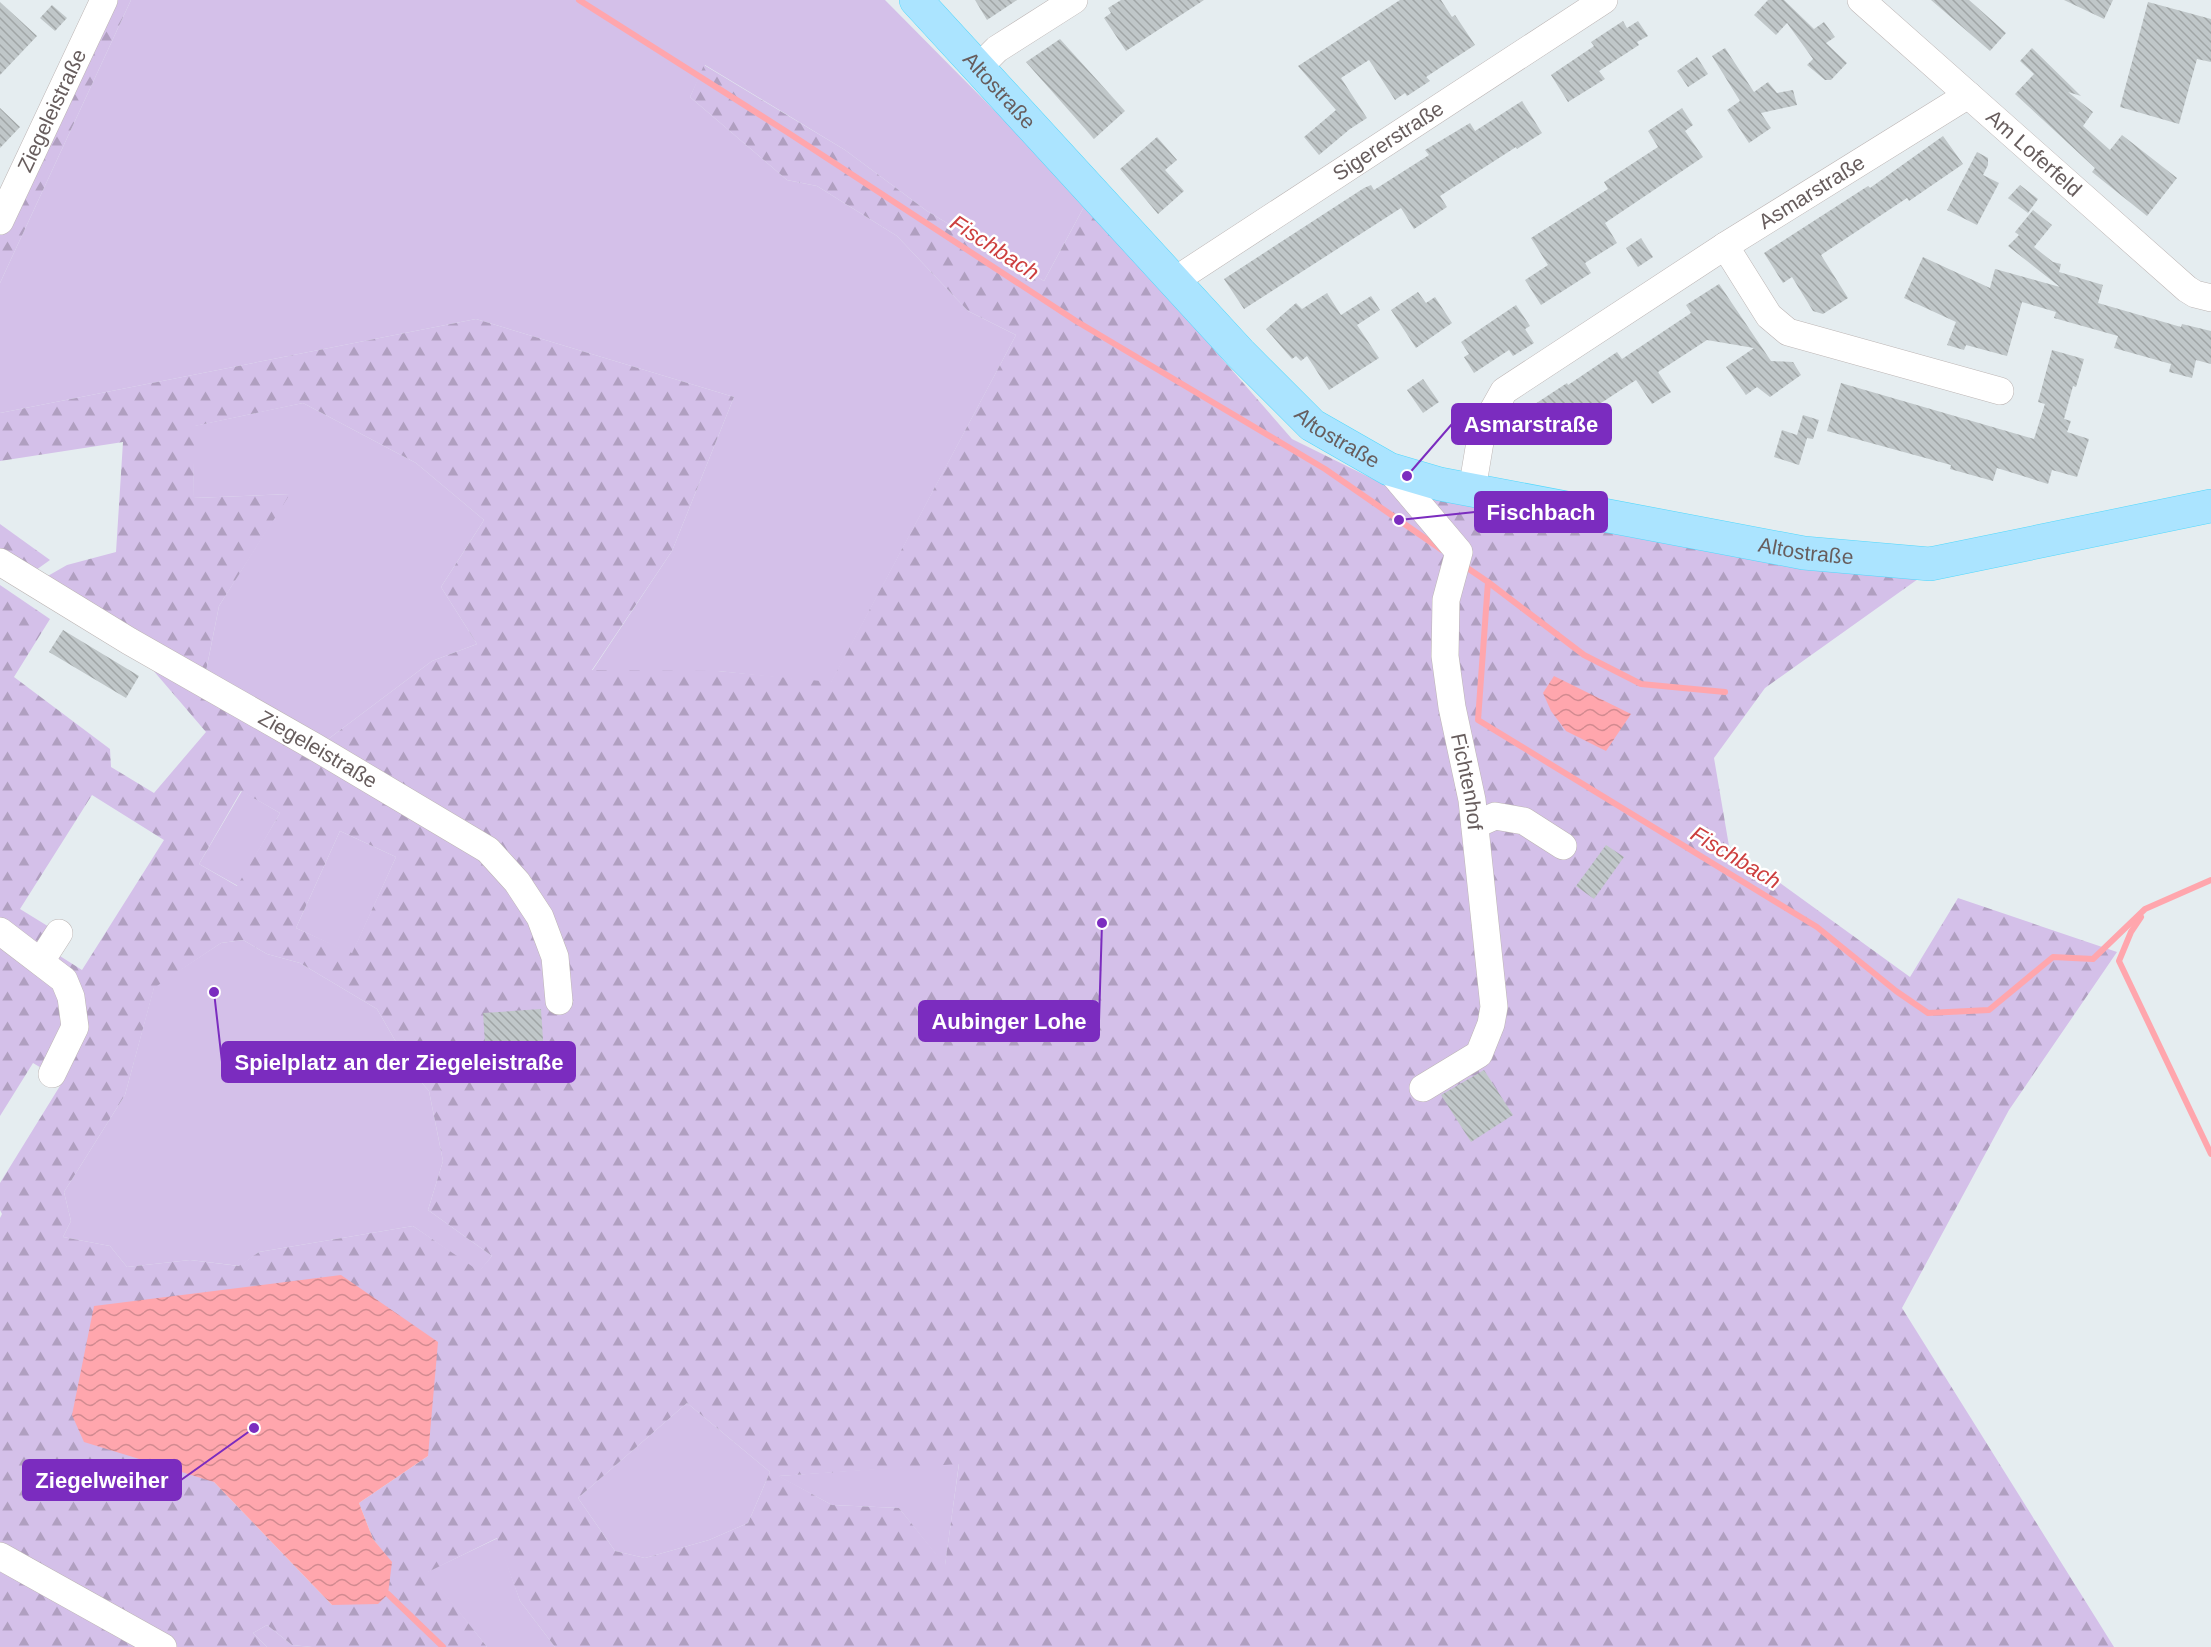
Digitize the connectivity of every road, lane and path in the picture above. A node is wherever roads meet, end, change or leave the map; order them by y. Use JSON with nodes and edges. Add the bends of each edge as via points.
{"nodes":[{"id":1,"x":104,"y":0,"type":"edge"},
{"id":2,"x":916,"y":0,"type":"edge"},
{"id":3,"x":1074,"y":0,"type":"edge"},
{"id":4,"x":1604,"y":0,"type":"edge"},
{"id":5,"x":1861,"y":0,"type":"edge"},
{"id":6,"x":980,"y":67,"type":"junction"},
{"id":7,"x":1968,"y":95,"type":"junction"},
{"id":8,"x":0,"y":221,"type":"edge"},
{"id":9,"x":1725,"y":246,"type":"junction"},
{"id":10,"x":1174,"y":281,"type":"junction"},
{"id":11,"x":2211,"y":298,"type":"edge"},
{"id":12,"x":2000,"y":391,"type":"dead end"},
{"id":13,"x":1389,"y":469,"type":"junction"},
{"id":14,"x":1472,"y":490,"type":"junction"},
{"id":15,"x":2211,"y":506,"type":"edge"},
{"id":16,"x":0,"y":562,"type":"edge"},
{"id":17,"x":1475,"y":825,"type":"junction"},
{"id":18,"x":1563,"y":846,"type":"dead end"},
{"id":19,"x":0,"y":931,"type":"edge"},
{"id":20,"x":59,"y":933,"type":"dead end"},
{"id":21,"x":41,"y":961,"type":"junction"},
{"id":22,"x":559,"y":1001,"type":"dead end"},
{"id":23,"x":51,"y":1074,"type":"dead end"},
{"id":24,"x":1423,"y":1088,"type":"dead end"},
{"id":25,"x":9,"y":1562,"type":"edge"},
{"id":26,"x":163,"y":1647,"type":"edge"}],
"edges":[{"from":1,"to":8,"type":"street","name":"Ziegeleistraße"},
{"from":2,"to":6,"type":"main road","name":"Altostraße"},
{"from":3,"to":6,"type":"street","via":[[997,49]]},
{"from":4,"to":10,"type":"street","name":"Sigererstraße"},
{"from":5,"to":7,"type":"street","name":"Am Loferfeld"},
{"from":6,"to":10,"type":"main road","name":"Altostraße"},
{"from":7,"to":9,"type":"street","name":"Asmarstraße"},
{"from":7,"to":11,"type":"street","name":"Am Loferfeld","via":[[2187,289]]},
{"from":9,"to":12,"type":"street","via":[[1769,316],[1788,332]]},
{"from":9,"to":14,"type":"street","name":"Asmarstraße","via":[[1504,391],[1482,430]]},
{"from":10,"to":13,"type":"main road","name":"Altostraße","via":[[1312,425]]},
{"from":13,"to":14,"type":"main road","name":"Altostraße"},
{"from":13,"to":17,"type":"street","name":"Fichtenhof","via":[[1456,563],[1446,600],[1445,656]]},
{"from":14,"to":15,"type":"main road","name":"Altostraße","via":[[1804,553],[1930,564]]},
{"from":16,"to":22,"type":"street","name":"Ziegeleistraße","via":[[488,850],[517,882],[540,917],[555,957]]},
{"from":17,"to":18,"type":"street","via":[[1495,816],[1524,821]]},
{"from":17,"to":24,"type":"street","name":"Fichtenhof","via":[[1494,1006],[1491,1024],[1479,1054]]},
{"from":19,"to":21,"type":"street"},
{"from":20,"to":21,"type":"street"},
{"from":21,"to":23,"type":"street","via":[[64,980],[71,997],[75,1028]]},
{"from":25,"to":26,"type":"street"}]}
